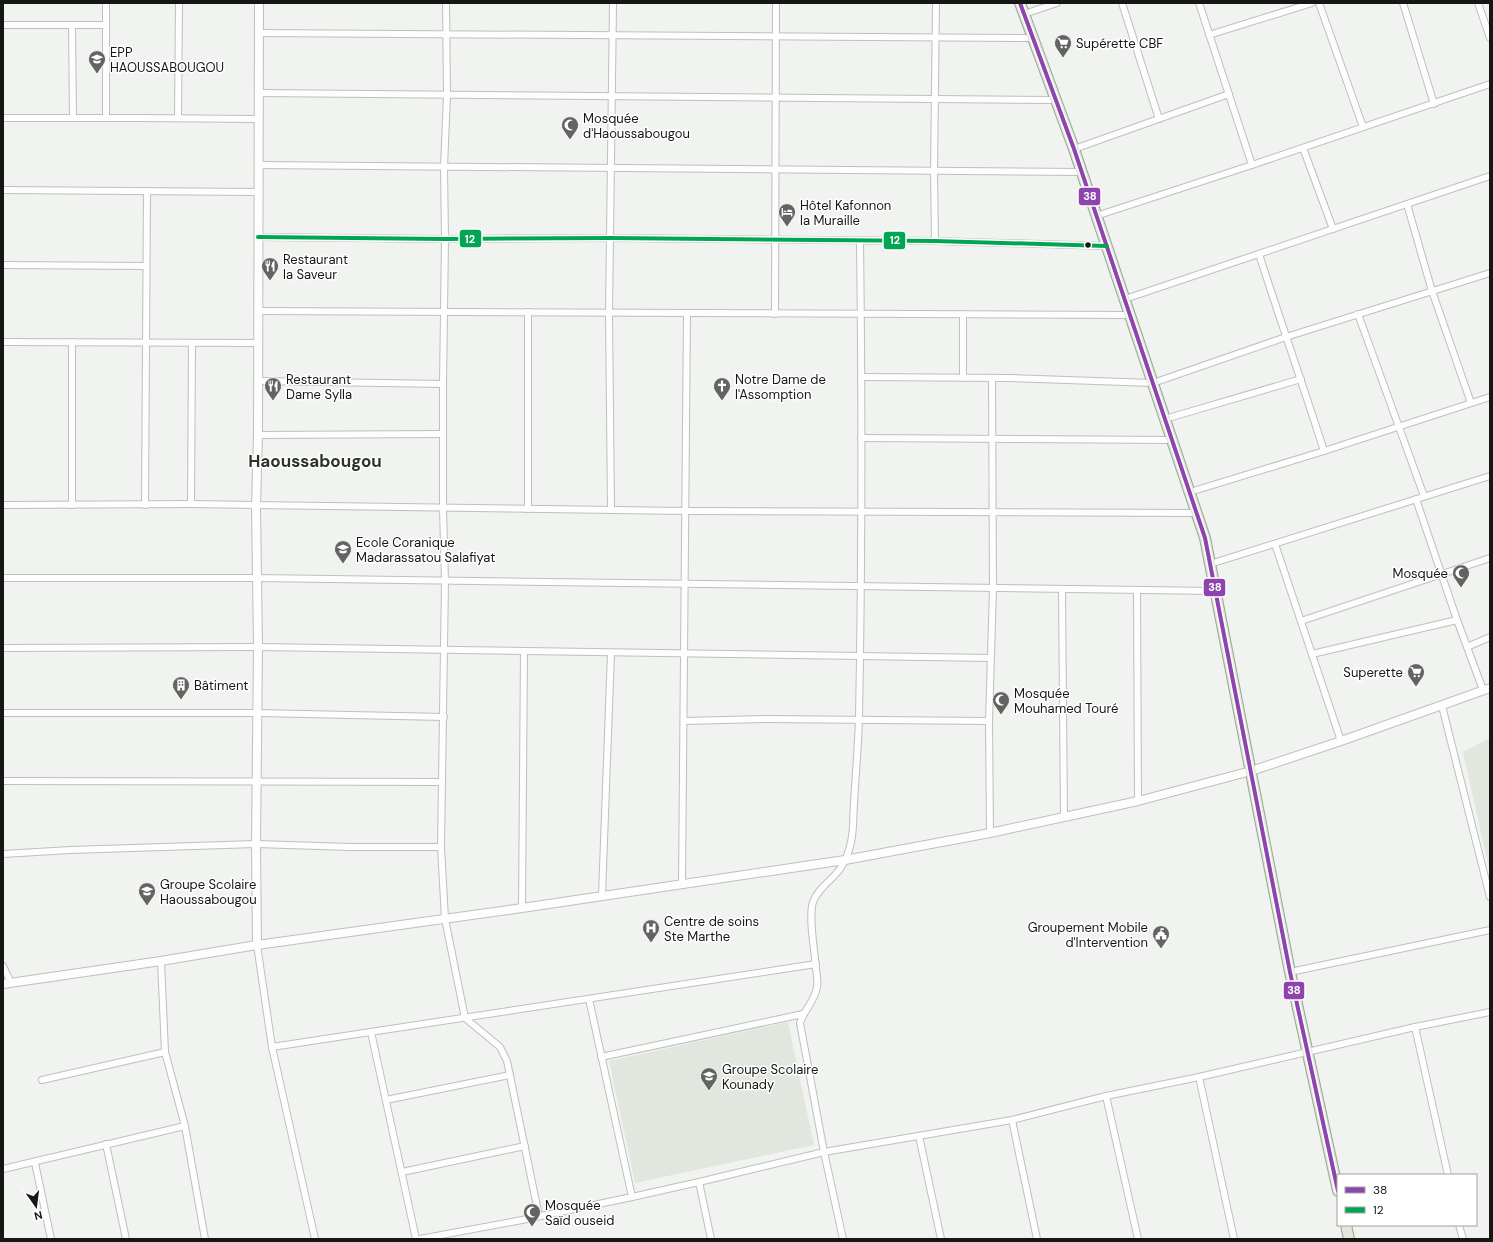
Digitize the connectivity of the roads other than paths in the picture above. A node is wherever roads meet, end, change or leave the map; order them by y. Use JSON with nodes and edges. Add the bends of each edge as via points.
{"nodes":[{"id":1,"x":106,"y":3,"type":"edge"},
{"id":2,"x":179,"y":3,"type":"edge"},
{"id":3,"x":259,"y":3,"type":"edge"},
{"id":4,"x":446,"y":3,"type":"edge"},
{"id":5,"x":613,"y":3,"type":"edge"},
{"id":6,"x":776,"y":3,"type":"edge"},
{"id":7,"x":936,"y":3,"type":"edge"},
{"id":8,"x":1020,"y":3,"type":"edge"},
{"id":9,"x":1057,"y":3,"type":"edge"},
{"id":10,"x":1122,"y":3,"type":"edge"},
{"id":11,"x":1199,"y":3,"type":"edge"},
{"id":12,"x":1312,"y":3,"type":"edge"},
{"id":13,"x":1319,"y":3,"type":"edge"},
{"id":14,"x":1403,"y":3,"type":"edge"},
{"id":15,"x":1478,"y":3,"type":"edge"},
{"id":16,"x":1024,"y":14,"type":"junction"},
{"id":17,"x":3,"y":25,"type":"edge"},
{"id":18,"x":72,"y":25,"type":"junction"},
{"id":19,"x":106,"y":25,"type":"junction"},
{"id":20,"x":258,"y":33,"type":"junction"},
{"id":21,"x":446,"y":34,"type":"junction"},
{"id":22,"x":613,"y":35,"type":"junction"},
{"id":23,"x":1209,"y":35,"type":"junction"},
{"id":24,"x":775,"y":36,"type":"junction"},
{"id":25,"x":935,"y":37,"type":"junction"},
{"id":26,"x":1032,"y":38,"type":"junction"},
{"id":27,"x":1490,"y":38,"type":"edge"},
{"id":28,"x":1490,"y":84,"type":"edge"},
{"id":29,"x":259,"y":93,"type":"junction"},
{"id":30,"x":1229,"y":94,"type":"junction"},
{"id":31,"x":447,"y":95,"type":"junction"},
{"id":32,"x":612,"y":97,"type":"junction"},
{"id":33,"x":776,"y":98,"type":"junction"},
{"id":34,"x":935,"y":99,"type":"junction"},
{"id":35,"x":1056,"y":100,"type":"junction"},
{"id":36,"x":1434,"y":104,"type":"junction"},
{"id":37,"x":106,"y":117,"type":"junction"},
{"id":38,"x":3,"y":118,"type":"edge"},
{"id":39,"x":73,"y":118,"type":"junction"},
{"id":40,"x":178,"y":118,"type":"junction"},
{"id":41,"x":259,"y":119,"type":"junction"},
{"id":42,"x":1159,"y":119,"type":"junction"},
{"id":43,"x":1363,"y":127,"type":"junction"},
{"id":44,"x":1303,"y":148,"type":"junction"},
{"id":45,"x":1074,"y":149,"type":"junction"},
{"id":46,"x":259,"y":164,"type":"junction"},
{"id":47,"x":444,"y":166,"type":"junction"},
{"id":48,"x":1252,"y":166,"type":"junction"},
{"id":49,"x":611,"y":169,"type":"junction"},
{"id":50,"x":775,"y":170,"type":"junction"},
{"id":51,"x":934,"y":171,"type":"junction"},
{"id":52,"x":1082,"y":172,"type":"junction"},
{"id":53,"x":1490,"y":176,"type":"edge"},
{"id":54,"x":3,"y":190,"type":"edge"},
{"id":55,"x":147,"y":191,"type":"junction"},
{"id":56,"x":259,"y":192,"type":"junction"},
{"id":57,"x":1407,"y":204,"type":"junction"},
{"id":58,"x":1096,"y":216,"type":"junction"},
{"id":59,"x":1333,"y":229,"type":"junction"},
{"id":60,"x":258,"y":237,"type":"junction"},
{"id":61,"x":610,"y":238,"type":"junction"},
{"id":62,"x":445,"y":239,"type":"junction"},
{"id":63,"x":775,"y":240,"type":"junction"},
{"id":64,"x":935,"y":240,"type":"junction"},
{"id":65,"x":860,"y":241,"type":"junction"},
{"id":66,"x":1107,"y":246,"type":"junction"},
{"id":67,"x":1259,"y":254,"type":"junction"},
{"id":68,"x":3,"y":265,"type":"edge"},
{"id":69,"x":146,"y":266,"type":"junction"},
{"id":70,"x":1490,"y":273,"type":"edge"},
{"id":71,"x":1432,"y":291,"type":"junction"},
{"id":72,"x":1125,"y":299,"type":"junction"},
{"id":73,"x":259,"y":311,"type":"junction"},
{"id":74,"x":444,"y":311,"type":"junction"},
{"id":75,"x":528,"y":312,"type":"junction"},
{"id":76,"x":609,"y":312,"type":"junction"},
{"id":77,"x":687,"y":313,"type":"junction"},
{"id":78,"x":775,"y":314,"type":"junction"},
{"id":79,"x":861,"y":314,"type":"junction"},
{"id":80,"x":963,"y":314,"type":"junction"},
{"id":81,"x":1358,"y":314,"type":"junction"},
{"id":82,"x":1130,"y":315,"type":"junction"},
{"id":83,"x":1286,"y":337,"type":"junction"},
{"id":84,"x":3,"y":342,"type":"edge"},
{"id":85,"x":72,"y":342,"type":"junction"},
{"id":86,"x":146,"y":342,"type":"junction"},
{"id":87,"x":192,"y":343,"type":"junction"},
{"id":88,"x":258,"y":343,"type":"junction"},
{"id":89,"x":861,"y":377,"type":"junction"},
{"id":90,"x":963,"y":378,"type":"junction"},
{"id":91,"x":992,"y":378,"type":"junction"},
{"id":92,"x":1301,"y":379,"type":"junction"},
{"id":93,"x":258,"y":381,"type":"junction"},
{"id":94,"x":1153,"y":383,"type":"junction"},
{"id":95,"x":442,"y":384,"type":"junction"},
{"id":96,"x":1490,"y":397,"type":"edge"},
{"id":97,"x":1471,"y":403,"type":"junction"},
{"id":98,"x":1165,"y":419,"type":"junction"},
{"id":99,"x":1399,"y":427,"type":"junction"},
{"id":100,"x":443,"y":434,"type":"junction"},
{"id":101,"x":258,"y":435,"type":"junction"},
{"id":102,"x":861,"y":438,"type":"junction"},
{"id":103,"x":992,"y":439,"type":"junction"},
{"id":104,"x":1172,"y":440,"type":"junction"},
{"id":105,"x":1324,"y":451,"type":"junction"},
{"id":106,"x":1490,"y":476,"type":"edge"},
{"id":107,"x":1190,"y":492,"type":"junction"},
{"id":108,"x":1424,"y":496,"type":"junction"},
{"id":109,"x":1416,"y":499,"type":"junction"},
{"id":110,"x":191,"y":504,"type":"junction"},
{"id":111,"x":3,"y":505,"type":"edge"},
{"id":112,"x":72,"y":505,"type":"junction"},
{"id":113,"x":145,"y":505,"type":"junction"},
{"id":114,"x":256,"y":506,"type":"junction"},
{"id":115,"x":443,"y":508,"type":"junction"},
{"id":116,"x":528,"y":509,"type":"junction"},
{"id":117,"x":611,"y":509,"type":"junction"},
{"id":118,"x":685,"y":511,"type":"junction"},
{"id":119,"x":860,"y":512,"type":"junction"},
{"id":120,"x":993,"y":512,"type":"junction"},
{"id":121,"x":1197,"y":513,"type":"junction"},
{"id":122,"x":1275,"y":544,"type":"junction"},
{"id":123,"x":1490,"y":558,"type":"edge"},
{"id":124,"x":1210,"y":564,"type":"junction"},
{"id":125,"x":1442,"y":574,"type":"junction"},
{"id":126,"x":3,"y":578,"type":"edge"},
{"id":127,"x":256,"y":578,"type":"junction"},
{"id":128,"x":445,"y":581,"type":"junction"},
{"id":129,"x":684,"y":585,"type":"junction"},
{"id":130,"x":860,"y":588,"type":"junction"},
{"id":131,"x":993,"y":589,"type":"junction"},
{"id":132,"x":1062,"y":590,"type":"junction"},
{"id":133,"x":1137,"y":590,"type":"junction"},
{"id":134,"x":1216,"y":591,"type":"junction"},
{"id":135,"x":1457,"y":620,"type":"junction"},
{"id":136,"x":1301,"y":621,"type":"junction"},
{"id":137,"x":1490,"y":637,"type":"edge"},
{"id":138,"x":258,"y":647,"type":"junction"},
{"id":139,"x":1467,"y":647,"type":"junction"},
{"id":140,"x":3,"y":648,"type":"edge"},
{"id":141,"x":443,"y":650,"type":"junction"},
{"id":142,"x":524,"y":651,"type":"junction"},
{"id":143,"x":611,"y":652,"type":"junction"},
{"id":144,"x":684,"y":654,"type":"junction"},
{"id":145,"x":1312,"y":654,"type":"junction"},
{"id":146,"x":860,"y":655,"type":"junction"},
{"id":147,"x":990,"y":658,"type":"junction"},
{"id":148,"x":1486,"y":689,"type":"edge"},
{"id":149,"x":1442,"y":706,"type":"junction"},
{"id":150,"x":258,"y":713,"type":"junction"},
{"id":151,"x":3,"y":714,"type":"edge"},
{"id":152,"x":444,"y":717,"type":"junction"},
{"id":153,"x":859,"y":720,"type":"junction"},
{"id":154,"x":989,"y":721,"type":"junction"},
{"id":155,"x":684,"y":722,"type":"junction"},
{"id":156,"x":1342,"y":741,"type":"junction"},
{"id":157,"x":1251,"y":771,"type":"junction"},
{"id":158,"x":3,"y":781,"type":"edge"},
{"id":159,"x":257,"y":781,"type":"junction"},
{"id":160,"x":442,"y":782,"type":"junction"},
{"id":161,"x":1138,"y":801,"type":"junction"},
{"id":162,"x":1064,"y":818,"type":"junction"},
{"id":163,"x":990,"y":833,"type":"junction"},
{"id":164,"x":256,"y":844,"type":"junction"},
{"id":165,"x":441,"y":848,"type":"junction"},
{"id":166,"x":3,"y":854,"type":"edge"},
{"id":167,"x":845,"y":860,"type":"junction"},
{"id":168,"x":682,"y":884,"type":"junction"},
{"id":169,"x":602,"y":895,"type":"junction"},
{"id":170,"x":1490,"y":896,"type":"edge"},
{"id":171,"x":522,"y":908,"type":"junction"},
{"id":172,"x":445,"y":919,"type":"junction"},
{"id":173,"x":1490,"y":930,"type":"edge"},
{"id":174,"x":257,"y":945,"type":"junction"},
{"id":175,"x":161,"y":961,"type":"junction"},
{"id":176,"x":816,"y":964,"type":"junction"},
{"id":177,"x":3,"y":966,"type":"edge"},
{"id":178,"x":1290,"y":972,"type":"junction"},
{"id":179,"x":7,"y":984,"type":"edge"},
{"id":180,"x":589,"y":999,"type":"junction"},
{"id":181,"x":1490,"y":1012,"type":"edge"},
{"id":182,"x":803,"y":1014,"type":"junction"},
{"id":183,"x":465,"y":1018,"type":"junction"},
{"id":184,"x":1415,"y":1027,"type":"junction"},
{"id":185,"x":371,"y":1032,"type":"junction"},
{"id":186,"x":272,"y":1048,"type":"junction"},
{"id":187,"x":165,"y":1052,"type":"junction"},
{"id":188,"x":1307,"y":1052,"type":"junction"},
{"id":189,"x":601,"y":1057,"type":"junction"},
{"id":190,"x":510,"y":1075,"type":"junction"},
{"id":191,"x":1199,"y":1077,"type":"junction"},
{"id":192,"x":42,"y":1080,"type":"dead end"},
{"id":193,"x":1106,"y":1096,"type":"junction"},
{"id":194,"x":386,"y":1100,"type":"junction"},
{"id":195,"x":1012,"y":1120,"type":"junction"},
{"id":196,"x":185,"y":1126,"type":"junction"},
{"id":197,"x":919,"y":1136,"type":"junction"},
{"id":198,"x":106,"y":1144,"type":"junction"},
{"id":199,"x":524,"y":1146,"type":"junction"},
{"id":200,"x":824,"y":1152,"type":"junction"},
{"id":201,"x":35,"y":1163,"type":"junction"},
{"id":202,"x":3,"y":1169,"type":"edge"},
{"id":203,"x":402,"y":1172,"type":"junction"},
{"id":204,"x":1448,"y":1174,"type":"edge"},
{"id":205,"x":700,"y":1182,"type":"junction"},
{"id":206,"x":1337,"y":1187,"type":"edge"},
{"id":207,"x":632,"y":1197,"type":"junction"},
{"id":208,"x":539,"y":1216,"type":"junction"},
{"id":209,"x":1346,"y":1226,"type":"edge"},
{"id":210,"x":1459,"y":1226,"type":"edge"},
{"id":211,"x":444,"y":1237,"type":"edge"},
{"id":212,"x":51,"y":1239,"type":"edge"},
{"id":213,"x":126,"y":1239,"type":"edge"},
{"id":214,"x":205,"y":1239,"type":"edge"},
{"id":215,"x":315,"y":1239,"type":"edge"},
{"id":216,"x":416,"y":1239,"type":"edge"},
{"id":217,"x":420,"y":1239,"type":"edge"},
{"id":218,"x":712,"y":1239,"type":"edge"},
{"id":219,"x":843,"y":1239,"type":"edge"},
{"id":220,"x":941,"y":1239,"type":"edge"},
{"id":221,"x":1037,"y":1239,"type":"edge"},
{"id":222,"x":1138,"y":1239,"type":"edge"},
{"id":223,"x":1234,"y":1239,"type":"edge"},
{"id":224,"x":1349,"y":1239,"type":"edge"},
{"id":225,"x":1462,"y":1239,"type":"edge"}],
"edges":[{"from":1,"to":19,"type":"street"},
{"from":2,"to":40,"type":"street"},
{"from":3,"to":20,"type":"street"},
{"from":4,"to":21,"type":"street"},
{"from":5,"to":22,"type":"street"},
{"from":6,"to":24,"type":"street"},
{"from":7,"to":25,"type":"street"},
{"from":8,"to":16,"type":"main road"},
{"from":9,"to":16,"type":"street"},
{"from":10,"to":42,"type":"street"},
{"from":11,"to":23,"type":"street"},
{"from":12,"to":23,"type":"street"},
{"from":13,"to":43,"type":"street"},
{"from":14,"to":36,"type":"street"},
{"from":15,"to":27,"type":"street"},
{"from":16,"to":26,"type":"main road"},
{"from":17,"to":18,"type":"street"},
{"from":18,"to":19,"type":"street"},
{"from":18,"to":39,"type":"street"},
{"from":19,"to":37,"type":"street"},
{"from":20,"to":21,"type":"street"},
{"from":20,"to":29,"type":"street"},
{"from":21,"to":22,"type":"street"},
{"from":21,"to":31,"type":"street"},
{"from":22,"to":24,"type":"street"},
{"from":22,"to":32,"type":"street"},
{"from":23,"to":30,"type":"street"},
{"from":24,"to":25,"type":"street"},
{"from":24,"to":33,"type":"street"},
{"from":25,"to":26,"type":"street"},
{"from":25,"to":34,"type":"street"},
{"from":26,"to":35,"type":"main road"},
{"from":28,"to":36,"type":"street"},
{"from":29,"to":31,"type":"street"},
{"from":29,"to":41,"type":"street"},
{"from":30,"to":42,"type":"street"},
{"from":30,"to":48,"type":"street"},
{"from":31,"to":32,"type":"street"},
{"from":31,"to":47,"type":"street"},
{"from":32,"to":33,"type":"street"},
{"from":32,"to":49,"type":"street"},
{"from":33,"to":34,"type":"street"},
{"from":33,"to":50,"type":"street"},
{"from":34,"to":35,"type":"street"},
{"from":34,"to":51,"type":"street"},
{"from":35,"to":45,"type":"main road"},
{"from":36,"to":43,"type":"street"},
{"from":37,"to":39,"type":"street"},
{"from":37,"to":40,"type":"street"},
{"from":38,"to":39,"type":"street"},
{"from":40,"to":41,"type":"street"},
{"from":41,"to":46,"type":"street"},
{"from":42,"to":45,"type":"street"},
{"from":43,"to":44,"type":"street"},
{"from":44,"to":48,"type":"street"},
{"from":44,"to":59,"type":"street"},
{"from":45,"to":52,"type":"main road"},
{"from":46,"to":47,"type":"street"},
{"from":46,"to":56,"type":"street"},
{"from":47,"to":49,"type":"street"},
{"from":47,"to":62,"type":"street"},
{"from":48,"to":58,"type":"street"},
{"from":49,"to":50,"type":"street"},
{"from":49,"to":61,"type":"street"},
{"from":50,"to":51,"type":"street"},
{"from":50,"to":63,"type":"street"},
{"from":51,"to":52,"type":"street"},
{"from":51,"to":64,"type":"street"},
{"from":52,"to":58,"type":"main road"},
{"from":53,"to":57,"type":"street"},
{"from":54,"to":55,"type":"street"},
{"from":55,"to":56,"type":"street"},
{"from":55,"to":69,"type":"street"},
{"from":56,"to":60,"type":"street"},
{"from":57,"to":59,"type":"street"},
{"from":57,"to":71,"type":"street"},
{"from":58,"to":66,"type":"main road"},
{"from":59,"to":67,"type":"street"},
{"from":60,"to":62,"type":"street"},
{"from":60,"to":73,"type":"street"},
{"from":61,"to":62,"type":"street"},
{"from":61,"to":63,"type":"street"},
{"from":61,"to":76,"type":"street"},
{"from":62,"to":74,"type":"street"},
{"from":63,"to":65,"type":"street"},
{"from":63,"to":78,"type":"street"},
{"from":64,"to":65,"type":"street"},
{"from":64,"to":66,"type":"street"},
{"from":65,"to":79,"type":"street"},
{"from":66,"to":72,"type":"main road"},
{"from":67,"to":72,"type":"street"},
{"from":67,"to":83,"type":"street"},
{"from":68,"to":69,"type":"street"},
{"from":69,"to":86,"type":"street"},
{"from":70,"to":71,"type":"street"},
{"from":71,"to":81,"type":"street"},
{"from":71,"to":97,"type":"street"},
{"from":72,"to":82,"type":"main road"},
{"from":73,"to":74,"type":"street"},
{"from":73,"to":88,"type":"street"},
{"from":74,"to":75,"type":"street"},
{"from":74,"to":95,"type":"street"},
{"from":75,"to":76,"type":"street"},
{"from":75,"to":116,"type":"street"},
{"from":76,"to":77,"type":"street"},
{"from":76,"to":117,"type":"street"},
{"from":77,"to":78,"type":"street"},
{"from":77,"to":118,"type":"street"},
{"from":78,"to":79,"type":"street"},
{"from":79,"to":80,"type":"street"},
{"from":79,"to":89,"type":"street"},
{"from":80,"to":82,"type":"street"},
{"from":80,"to":90,"type":"street"},
{"from":81,"to":83,"type":"street"},
{"from":81,"to":99,"type":"street"},
{"from":82,"to":94,"type":"main road"},
{"from":83,"to":92,"type":"street"},
{"from":83,"to":94,"type":"street"},
{"from":84,"to":85,"type":"street"},
{"from":85,"to":86,"type":"street"},
{"from":85,"to":112,"type":"street"},
{"from":86,"to":87,"type":"street"},
{"from":86,"to":113,"type":"street"},
{"from":87,"to":88,"type":"street"},
{"from":87,"to":110,"type":"street"},
{"from":88,"to":93,"type":"street"},
{"from":89,"to":90,"type":"street"},
{"from":89,"to":102,"type":"street"},
{"from":90,"to":91,"type":"street"},
{"from":91,"to":94,"type":"street"},
{"from":91,"to":103,"type":"street"},
{"from":92,"to":98,"type":"street"},
{"from":92,"to":105,"type":"street"},
{"from":93,"to":95,"type":"street"},
{"from":93,"to":101,"type":"street"},
{"from":94,"to":98,"type":"main road"},
{"from":95,"to":100,"type":"street"},
{"from":96,"to":97,"type":"street"},
{"from":97,"to":99,"type":"street"},
{"from":98,"to":104,"type":"main road"},
{"from":99,"to":105,"type":"street"},
{"from":99,"to":108,"type":"street"},
{"from":100,"to":101,"type":"street"},
{"from":100,"to":115,"type":"street"},
{"from":101,"to":114,"type":"street"},
{"from":102,"to":103,"type":"street"},
{"from":102,"to":119,"type":"street"},
{"from":103,"to":104,"type":"street"},
{"from":103,"to":120,"type":"street"},
{"from":104,"to":107,"type":"main road"},
{"from":105,"to":107,"type":"street"},
{"from":106,"to":108,"type":"street"},
{"from":107,"to":121,"type":"main road"},
{"from":108,"to":109,"type":"street"},
{"from":109,"to":122,"type":"street"},
{"from":109,"to":125,"type":"street"},
{"from":110,"to":113,"type":"street"},
{"from":110,"to":114,"type":"street"},
{"from":111,"to":112,"type":"street"},
{"from":112,"to":113,"type":"street"},
{"from":114,"to":115,"type":"street"},
{"from":114,"to":127,"type":"street"},
{"from":115,"to":116,"type":"street"},
{"from":115,"to":128,"type":"street"},
{"from":116,"to":117,"type":"street"},
{"from":117,"to":118,"type":"street"},
{"from":118,"to":119,"type":"street"},
{"from":118,"to":129,"type":"street"},
{"from":119,"to":120,"type":"street"},
{"from":119,"to":130,"type":"street"},
{"from":120,"to":121,"type":"street"},
{"from":120,"to":131,"type":"street"},
{"from":121,"to":124,"type":"main road"},
{"from":122,"to":124,"type":"street"},
{"from":122,"to":136,"type":"street"},
{"from":123,"to":125,"type":"street"},
{"from":124,"to":134,"type":"main road"},
{"from":125,"to":135,"type":"street"},
{"from":125,"to":136,"type":"street"},
{"from":126,"to":127,"type":"street"},
{"from":127,"to":128,"type":"street"},
{"from":127,"to":138,"type":"street"},
{"from":128,"to":129,"type":"street"},
{"from":128,"to":141,"type":"street"},
{"from":129,"to":130,"type":"street"},
{"from":129,"to":144,"type":"street"},
{"from":130,"to":131,"type":"street"},
{"from":130,"to":146,"type":"street"},
{"from":131,"to":132,"type":"street"},
{"from":131,"to":147,"type":"street"},
{"from":132,"to":133,"type":"street"},
{"from":132,"to":162,"type":"street"},
{"from":133,"to":134,"type":"street"},
{"from":133,"to":161,"type":"street"},
{"from":134,"to":157,"type":"main road"},
{"from":135,"to":139,"type":"street"},
{"from":135,"to":145,"type":"street"},
{"from":136,"to":145,"type":"street"},
{"from":137,"to":139,"type":"street"},
{"from":138,"to":140,"type":"street"},
{"from":138,"to":141,"type":"street"},
{"from":138,"to":150,"type":"street"},
{"from":139,"to":148,"type":"street"},
{"from":141,"to":142,"type":"street"},
{"from":141,"to":152,"type":"street"},
{"from":142,"to":143,"type":"street"},
{"from":142,"to":171,"type":"street"},
{"from":143,"to":144,"type":"street"},
{"from":143,"to":169,"type":"street"},
{"from":144,"to":146,"type":"street"},
{"from":144,"to":155,"type":"street"},
{"from":145,"to":156,"type":"street"},
{"from":146,"to":147,"type":"street"},
{"from":146,"to":153,"type":"street"},
{"from":147,"to":154,"type":"street"},
{"from":148,"to":149,"type":"street"},
{"from":149,"to":156,"type":"street"},
{"from":149,"to":170,"type":"street"},
{"from":150,"to":151,"type":"street"},
{"from":150,"to":152,"type":"street"},
{"from":150,"to":159,"type":"street"},
{"from":152,"to":160,"type":"street"},
{"from":153,"to":154,"type":"street"},
{"from":153,"to":155,"type":"street"},
{"from":153,"to":167,"type":"street","via":[[852,844]]},
{"from":154,"to":163,"type":"street"},
{"from":155,"to":168,"type":"street"},
{"from":156,"to":157,"type":"street"},
{"from":157,"to":161,"type":"street"},
{"from":157,"to":178,"type":"main road"},
{"from":158,"to":159,"type":"street"},
{"from":159,"to":160,"type":"street"},
{"from":159,"to":164,"type":"street"},
{"from":160,"to":165,"type":"street"},
{"from":161,"to":162,"type":"street"},
{"from":162,"to":163,"type":"street"},
{"from":163,"to":167,"type":"street"},
{"from":164,"to":165,"type":"street"},
{"from":164,"to":166,"type":"street"},
{"from":164,"to":174,"type":"street"},
{"from":165,"to":172,"type":"street"},
{"from":167,"to":168,"type":"street"},
{"from":167,"to":176,"type":"street","via":[[836,875],[819,891],[813,903],[811,916]]},
{"from":168,"to":169,"type":"street"},
{"from":169,"to":171,"type":"street"},
{"from":171,"to":172,"type":"street"},
{"from":172,"to":174,"type":"street"},
{"from":172,"to":183,"type":"street"},
{"from":173,"to":178,"type":"street"},
{"from":174,"to":175,"type":"street"},
{"from":174,"to":186,"type":"street"},
{"from":175,"to":179,"type":"street"},
{"from":175,"to":187,"type":"street"},
{"from":176,"to":180,"type":"street"},
{"from":176,"to":182,"type":"street","via":[[818,986],[815,998]]},
{"from":177,"to":179,"type":"street"},
{"from":178,"to":188,"type":"main road"},
{"from":180,"to":183,"type":"street"},
{"from":180,"to":189,"type":"street"},
{"from":181,"to":184,"type":"street"},
{"from":182,"to":189,"type":"street"},
{"from":182,"to":200,"type":"street","via":[[800,1022]]},
{"from":183,"to":185,"type":"street"},
{"from":183,"to":190,"type":"street","via":[[500,1047]]},
{"from":184,"to":188,"type":"street"},
{"from":184,"to":204,"type":"street"},
{"from":185,"to":186,"type":"street"},
{"from":185,"to":194,"type":"street"},
{"from":186,"to":215,"type":"street"},
{"from":187,"to":192,"type":"street"},
{"from":187,"to":196,"type":"street"},
{"from":188,"to":191,"type":"street"},
{"from":188,"to":206,"type":"main road"},
{"from":189,"to":207,"type":"street"},
{"from":190,"to":194,"type":"street"},
{"from":190,"to":199,"type":"street"},
{"from":191,"to":193,"type":"street"},
{"from":191,"to":223,"type":"street"},
{"from":193,"to":195,"type":"street"},
{"from":193,"to":222,"type":"street"},
{"from":194,"to":203,"type":"street"},
{"from":195,"to":197,"type":"street"},
{"from":195,"to":221,"type":"street"},
{"from":196,"to":198,"type":"street"},
{"from":196,"to":214,"type":"street"},
{"from":197,"to":200,"type":"street"},
{"from":197,"to":220,"type":"street"},
{"from":198,"to":201,"type":"street"},
{"from":198,"to":213,"type":"street"},
{"from":199,"to":203,"type":"street"},
{"from":199,"to":208,"type":"street"},
{"from":200,"to":205,"type":"street"},
{"from":200,"to":219,"type":"street"},
{"from":201,"to":202,"type":"street"},
{"from":201,"to":212,"type":"street"},
{"from":203,"to":216,"type":"street"},
{"from":205,"to":207,"type":"street"},
{"from":205,"to":218,"type":"street"},
{"from":207,"to":208,"type":"street"},
{"from":208,"to":211,"type":"street"},
{"from":209,"to":224,"type":"main road"},
{"from":210,"to":225,"type":"street"},
{"from":211,"to":217,"type":"street"}]}
